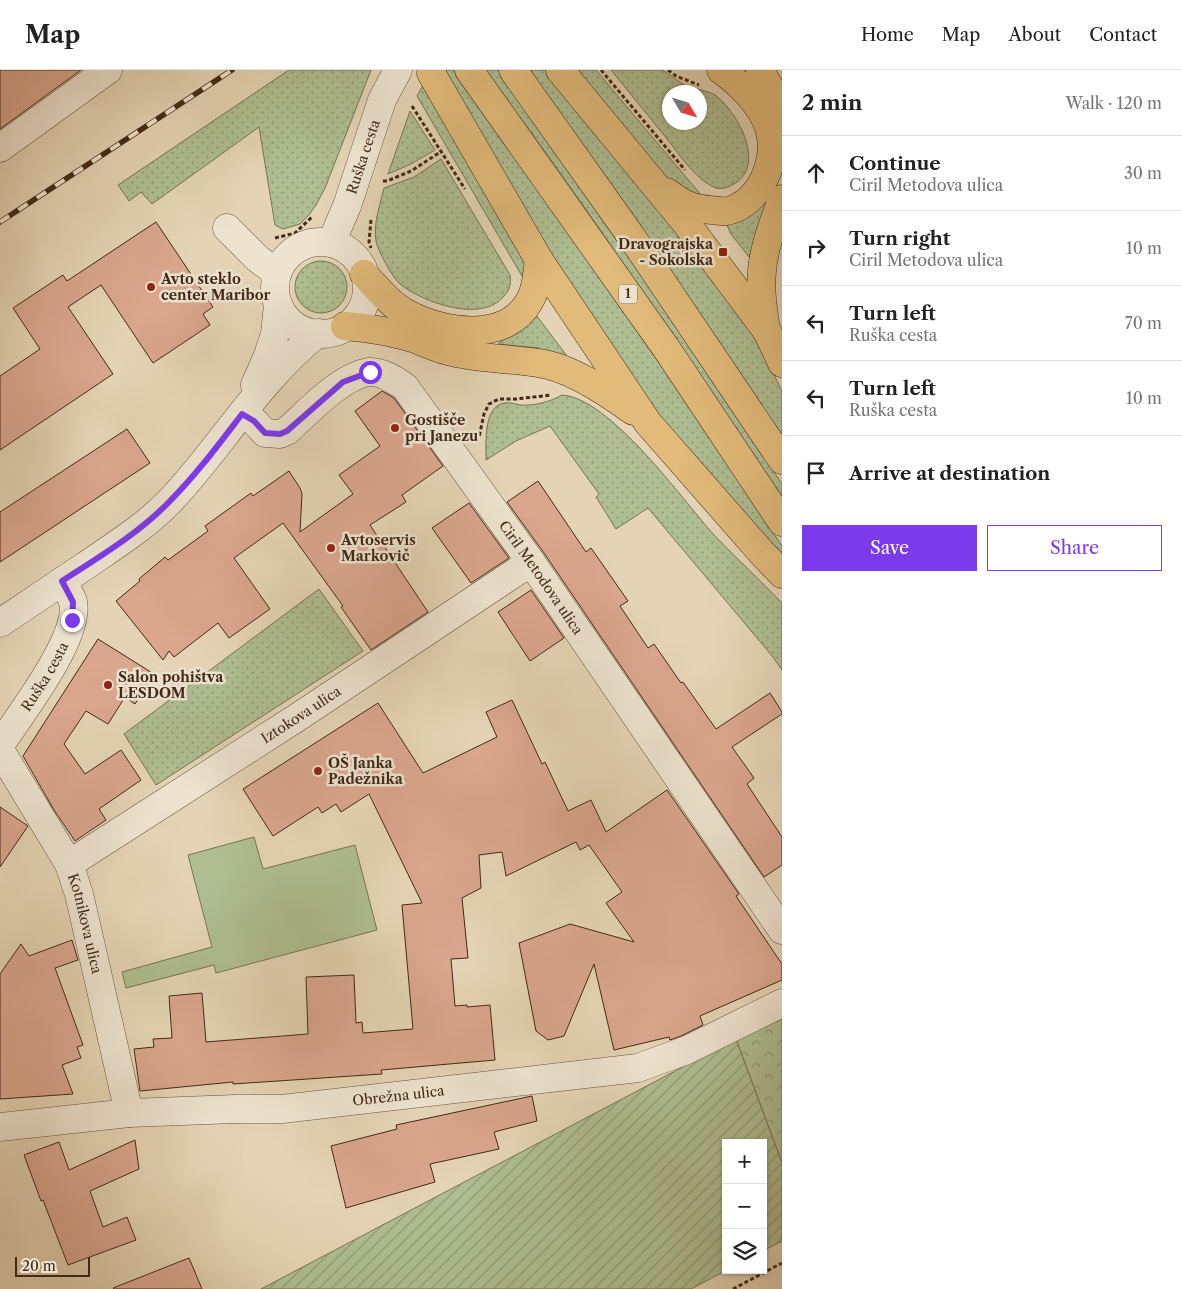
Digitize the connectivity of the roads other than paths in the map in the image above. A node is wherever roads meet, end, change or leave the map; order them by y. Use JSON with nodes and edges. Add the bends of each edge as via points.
{"nodes":[{"id":1,"x":108,"y":70,"type":"edge"},
{"id":2,"x":398,"y":70,"type":"edge"},
{"id":3,"x":469,"y":70,"type":"edge"},
{"id":4,"x":513,"y":70,"type":"edge"},
{"id":5,"x":560,"y":70,"type":"edge"},
{"id":6,"x":760,"y":70,"type":"edge"},
{"id":7,"x":432,"y":72,"type":"dead end"},
{"id":8,"x":712,"y":78,"type":"edge"},
{"id":9,"x":782,"y":109,"type":"edge"},
{"id":10,"x":0,"y":148,"type":"edge"},
{"id":11,"x":650,"y":178,"type":"junction"},
{"id":12,"x":782,"y":199,"type":"edge"},
{"id":13,"x":227,"y":228,"type":"dead end"},
{"id":14,"x":331,"y":243,"type":"junction"},
{"id":15,"x":539,"y":260,"type":"junction"},
{"id":16,"x":369,"y":265,"type":"junction"},
{"id":17,"x":277,"y":273,"type":"junction"},
{"id":18,"x":278,"y":305,"type":"junction"},
{"id":19,"x":345,"y":326,"type":"junction"},
{"id":20,"x":767,"y":331,"type":"junction"},
{"id":21,"x":318,"y":333,"type":"junction"},
{"id":22,"x":782,"y":363,"type":"edge"},
{"id":23,"x":242,"y":414,"type":"junction"},
{"id":24,"x":648,"y":423,"type":"junction"},
{"id":25,"x":782,"y":460,"type":"edge"},
{"id":26,"x":782,"y":522,"type":"edge"},
{"id":27,"x":531,"y":562,"type":"junction"},
{"id":28,"x":782,"y":574,"type":"edge"},
{"id":29,"x":62,"y":581,"type":"junction"},
{"id":30,"x":0,"y":623,"type":"edge"},
{"id":31,"x":0,"y":745,"type":"edge"},
{"id":32,"x":0,"y":750,"type":"edge"},
{"id":33,"x":69,"y":864,"type":"junction"},
{"id":34,"x":782,"y":930,"type":"edge"},
{"id":35,"x":782,"y":1003,"type":"edge"},
{"id":36,"x":129,"y":1113,"type":"junction"},
{"id":37,"x":0,"y":1127,"type":"edge"}],
"edges":[{"from":1,"to":10,"type":"street"},
{"from":2,"to":14,"type":"street","name":"Ruška cesta","via":[[382,100]]},
{"from":3,"to":26,"type":"main road","number":"1","via":[[666,348]]},
{"from":4,"to":25,"type":"main road","via":[[631,236]]},
{"from":5,"to":11,"type":"main road"},
{"from":6,"to":9,"type":"main road"},
{"from":7,"to":15,"type":"main road"},
{"from":8,"to":11,"type":"main road","via":[[749,96],[760,111],[769,128],[772,146],[765,178],[742,204],[726,211],[693,208]]},
{"from":11,"to":20,"type":"main road"},
{"from":12,"to":20,"type":"main road","via":[[762,269],[762,304]]},
{"from":13,"to":17,"type":"street"},
{"from":14,"to":16,"type":"street"},
{"from":14,"to":17,"type":"street","via":[[309,243],[298,248],[289,254]]},
{"from":15,"to":16,"type":"main road","via":[[536,285],[522,312],[500,327],[484,330],[455,330],[405,313],[381,293]]},
{"from":15,"to":24,"type":"main road"},
{"from":16,"to":19,"type":"street","via":[[363,304]]},
{"from":17,"to":18,"type":"street"},
{"from":18,"to":21,"type":"street","via":[[291,323],[300,329]]},
{"from":18,"to":23,"type":"street","via":[[276,334]]},
{"from":19,"to":21,"type":"street"},
{"from":19,"to":24,"type":"main road","via":[[399,334],[447,351],[540,363],[571,373],[609,394]]},
{"from":20,"to":22,"type":"main road"},
{"from":21,"to":23,"type":"street","via":[[281,366]]},
{"from":23,"to":27,"type":"street","name":"Ciril Metodova ulica","via":[[265,433],[280,434],[343,382],[370,372],[390,376],[404,387]]},
{"from":23,"to":29,"type":"street","via":[[168,503],[127,538]]},
{"from":24,"to":28,"type":"main road"},
{"from":27,"to":33,"type":"street","name":"Iztokova ulica"},
{"from":27,"to":34,"type":"street","name":"Ciril Metodova ulica"},
{"from":29,"to":30,"type":"street"},
{"from":29,"to":31,"type":"street","name":"Ruška cesta","via":[[73,602],[71,628],[60,654]]},
{"from":32,"to":33,"type":"street","name":"Kotnikova ulica"},
{"from":33,"to":36,"type":"street","name":"Kotnikova ulica","via":[[94,955]]},
{"from":35,"to":36,"type":"street","name":"Obrežna ulica","via":[[687,1050],[638,1068],[282,1109]]},
{"from":36,"to":37,"type":"street","name":"Obrežna ulica"}]}
